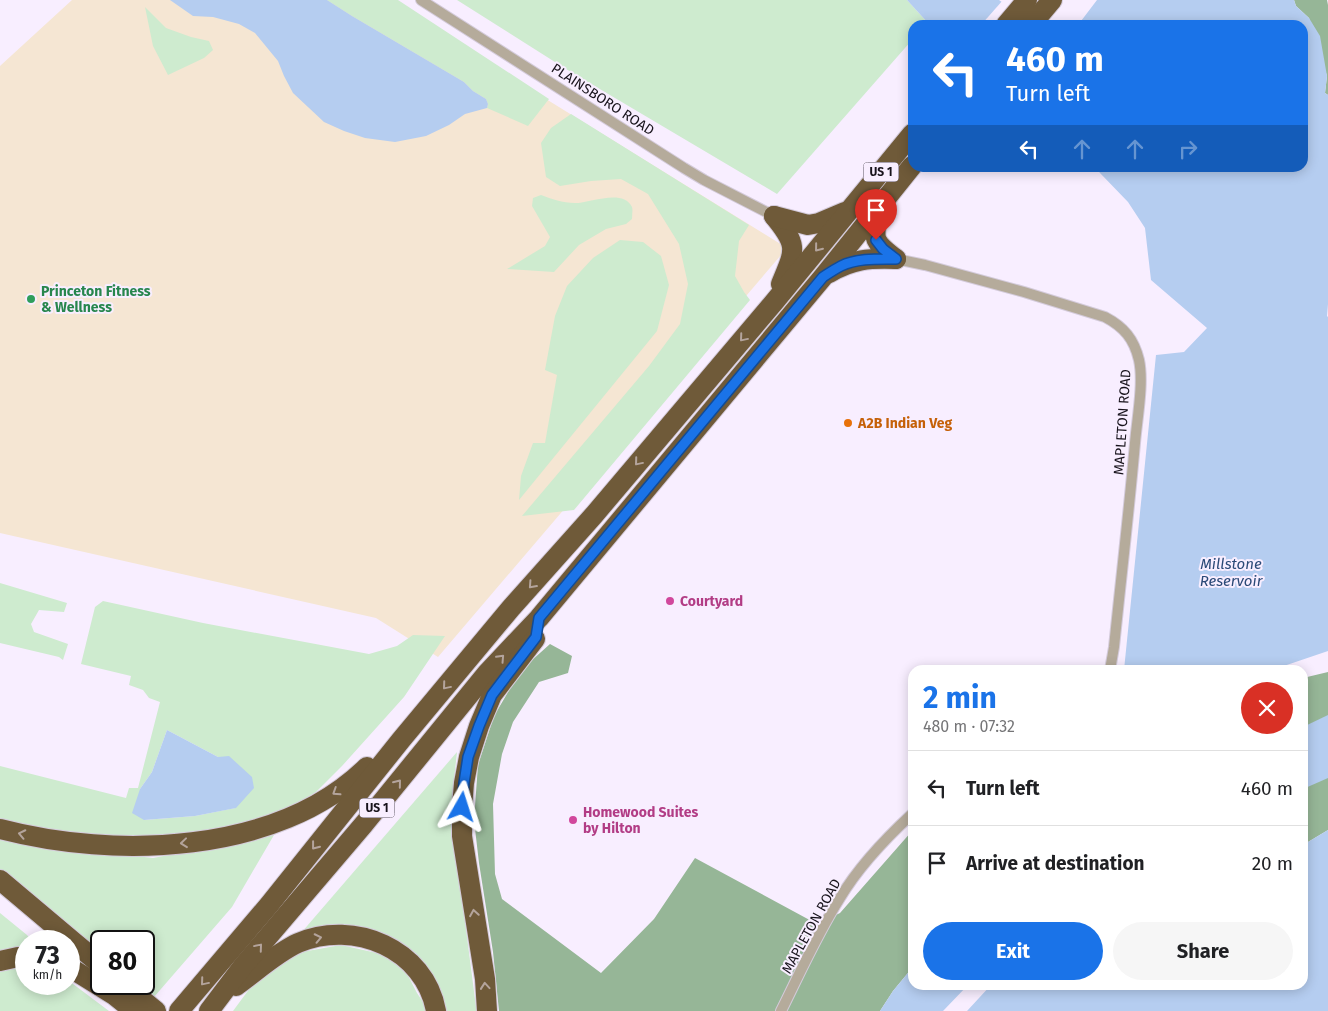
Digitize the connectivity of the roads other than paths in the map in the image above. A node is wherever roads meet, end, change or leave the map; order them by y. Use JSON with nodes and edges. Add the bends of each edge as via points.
{"nodes":[{"id":1,"x":421,"y":0,"type":"edge"},
{"id":2,"x":1052,"y":0,"type":"edge"},
{"id":3,"x":1029,"y":13,"type":"edge"},
{"id":4,"x":1016,"y":20,"type":"edge"},
{"id":5,"x":908,"y":139,"type":"edge"},
{"id":6,"x":908,"y":171,"type":"edge"},
{"id":7,"x":880,"y":206,"type":"junction"},
{"id":8,"x":849,"y":210,"type":"junction"},
{"id":9,"x":774,"y":216,"type":"junction"},
{"id":10,"x":896,"y":259,"type":"junction"},
{"id":11,"x":823,"y":277,"type":"junction"},
{"id":12,"x":775,"y":301,"type":"junction"},
{"id":13,"x":539,"y":618,"type":"junction"},
{"id":14,"x":1111,"y":665,"type":"edge"},
{"id":15,"x":401,"y":740,"type":"junction"},
{"id":16,"x":908,"y":818,"type":"edge"},
{"id":17,"x":0,"y":829,"type":"edge"},
{"id":18,"x":0,"y":880,"type":"edge"},
{"id":19,"x":0,"y":896,"type":"edge"},
{"id":20,"x":42,"y":930,"type":"edge"},
{"id":21,"x":90,"y":956,"type":"edge"},
{"id":22,"x":15,"y":958,"type":"edge"},
{"id":23,"x":0,"y":961,"type":"edge"},
{"id":24,"x":80,"y":962,"type":"edge"},
{"id":25,"x":90,"y":970,"type":"edge"},
{"id":26,"x":123,"y":995,"type":"edge"},
{"id":27,"x":213,"y":1005,"type":"edge"},
{"id":28,"x":140,"y":1007,"type":"edge"},
{"id":29,"x":179,"y":1011,"type":"edge"},
{"id":30,"x":436,"y":1011,"type":"edge"},
{"id":31,"x":486,"y":1011,"type":"edge"},
{"id":32,"x":781,"y":1011,"type":"edge"}],
"edges":[{"from":1,"to":9,"type":"street","name":"PLAINSBORO ROAD","via":[[684,168]]},
{"from":2,"to":3,"type":"highway"},
{"from":3,"to":4,"type":"highway"},
{"from":5,"to":8,"type":"highway","number":"US 1"},
{"from":6,"to":7,"type":"highway","number":"US 1"},
{"from":7,"to":10,"type":"highway","via":[[876,240]]},
{"from":7,"to":11,"type":"highway","number":"US 1"},
{"from":8,"to":9,"type":"highway","via":[[813,225]]},
{"from":8,"to":12,"type":"highway","number":"US 1","one_way":true},
{"from":9,"to":12,"type":"highway","via":[[792,240],[792,253]]},
{"from":10,"to":11,"type":"highway","via":[[860,260],[842,265]]},
{"from":10,"to":14,"type":"street","name":"MAPLETON ROAD","via":[[1106,317],[1125,330],[1136,349],[1140,362],[1140,393]]},
{"from":11,"to":13,"type":"highway","number":"US 1"},
{"from":12,"to":15,"type":"highway","number":"US 1","one_way":true},
{"from":27,"to":13,"type":"highway","number":"US 1","one_way":true,"via":[[487,673]]},
{"from":31,"to":13,"type":"highway","one_way":true,"via":[[485,979],[462,836],[464,783],[468,757],[492,695],[536,637]]},
{"from":15,"to":17,"type":"highway","one_way":true,"via":[[386,748],[338,791],[313,806],[282,821],[219,838],[113,846],[60,841]]},
{"from":15,"to":29,"type":"highway","number":"US 1","one_way":true},
{"from":16,"to":32,"type":"street","name":"MAPLETON ROAD","via":[[874,852],[840,897]]},
{"from":18,"to":21,"type":"highway"},
{"from":19,"to":20,"type":"highway"},
{"from":22,"to":23,"type":"highway"},
{"from":24,"to":25,"type":"highway"},
{"from":26,"to":28,"type":"highway"},
{"from":27,"to":30,"type":"highway","one_way":true,"via":[[300,942],[327,936],[351,936],[382,943],[407,959],[418,970]]}]}
